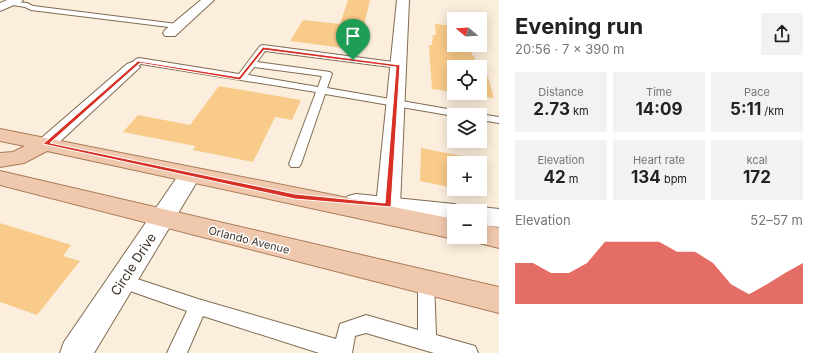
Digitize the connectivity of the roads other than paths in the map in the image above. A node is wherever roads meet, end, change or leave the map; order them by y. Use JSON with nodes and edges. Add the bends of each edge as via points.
{"nodes":[{"id":1,"x":208,"y":0,"type":"edge"},
{"id":2,"x":403,"y":0,"type":"edge"},
{"id":3,"x":9,"y":3,"type":"edge"},
{"id":4,"x":174,"y":30,"type":"joint"},
{"id":5,"x":251,"y":64,"type":"junction"},
{"id":6,"x":398,"y":66,"type":"junction"},
{"id":7,"x":132,"y":67,"type":"joint"},
{"id":8,"x":240,"y":78,"type":"junction"},
{"id":9,"x":322,"y":91,"type":"junction"},
{"id":10,"x":396,"y":102,"type":"junction"},
{"id":11,"x":447,"y":112,"type":"edge"},
{"id":12,"x":487,"y":118,"type":"edge"},
{"id":13,"x":499,"y":120,"type":"edge"},
{"id":14,"x":0,"y":134,"type":"edge"},
{"id":15,"x":46,"y":144,"type":"junction"},
{"id":16,"x":0,"y":160,"type":"edge"},
{"id":17,"x":295,"y":164,"type":"dead end"},
{"id":18,"x":190,"y":175,"type":"junction"},
{"id":19,"x":0,"y":178,"type":"edge"},
{"id":20,"x":295,"y":196,"type":"junction"},
{"id":21,"x":388,"y":206,"type":"junction"},
{"id":22,"x":447,"y":212,"type":"edge"},
{"id":23,"x":487,"y":217,"type":"edge"},
{"id":24,"x":499,"y":218,"type":"edge"},
{"id":25,"x":162,"y":219,"type":"junction"},
{"id":26,"x":447,"y":227,"type":"edge"},
{"id":27,"x":487,"y":235,"type":"edge"},
{"id":28,"x":499,"y":238,"type":"edge"},
{"id":29,"x":122,"y":281,"type":"junction"},
{"id":30,"x":426,"y":282,"type":"junction"},
{"id":31,"x":499,"y":300,"type":"edge"},
{"id":32,"x":198,"y":307,"type":"junction"},
{"id":33,"x":428,"y":342,"type":"junction"},
{"id":34,"x":342,"y":352,"type":"edge"},
{"id":35,"x":76,"y":353,"type":"edge"},
{"id":36,"x":177,"y":353,"type":"edge"},
{"id":37,"x":468,"y":353,"type":"edge"}],
"edges":[{"from":1,"to":4,"type":"street"},
{"from":2,"to":6,"type":"street"},
{"from":3,"to":4,"type":"lane"},
{"from":5,"to":6,"type":"lane","via":[[263,48]]},
{"from":5,"to":8,"type":"lane"},
{"from":5,"to":9,"type":"lane","via":[[327,74]]},
{"from":6,"to":10,"type":"street"},
{"from":7,"to":8,"type":"lane","via":[[139,62]]},
{"from":7,"to":15,"type":"street"},
{"from":8,"to":9,"type":"lane"},
{"from":9,"to":10,"type":"lane"},
{"from":9,"to":17,"type":"lane"},
{"from":10,"to":11,"type":"lane"},
{"from":10,"to":21,"type":"street"},
{"from":12,"to":13,"type":"lane"},
{"from":14,"to":15,"type":"main road"},
{"from":15,"to":16,"type":"main road","via":[[17,158]]},
{"from":15,"to":18,"type":"main road"},
{"from":18,"to":20,"type":"main road"},
{"from":18,"to":25,"type":"street","name":"Circle Drive"},
{"from":19,"to":25,"type":"main road","name":"Orlando Avenue"},
{"from":20,"to":21,"type":"street"},
{"from":20,"to":26,"type":"main road"},
{"from":21,"to":22,"type":"street"},
{"from":23,"to":24,"type":"street"},
{"from":25,"to":29,"type":"street","name":"Circle Drive"},
{"from":25,"to":30,"type":"main road","name":"Orlando Avenue"},
{"from":27,"to":28,"type":"main road"},
{"from":29,"to":32,"type":"lane"},
{"from":29,"to":35,"type":"street","name":"Circle Drive"},
{"from":30,"to":31,"type":"main road","name":"Orlando Avenue"},
{"from":30,"to":33,"type":"lane"},
{"from":32,"to":34,"type":"lane"},
{"from":32,"to":36,"type":"lane"},
{"from":33,"to":34,"type":"lane","via":[[366,324],[347,330]]},
{"from":33,"to":37,"type":"lane"}]}
